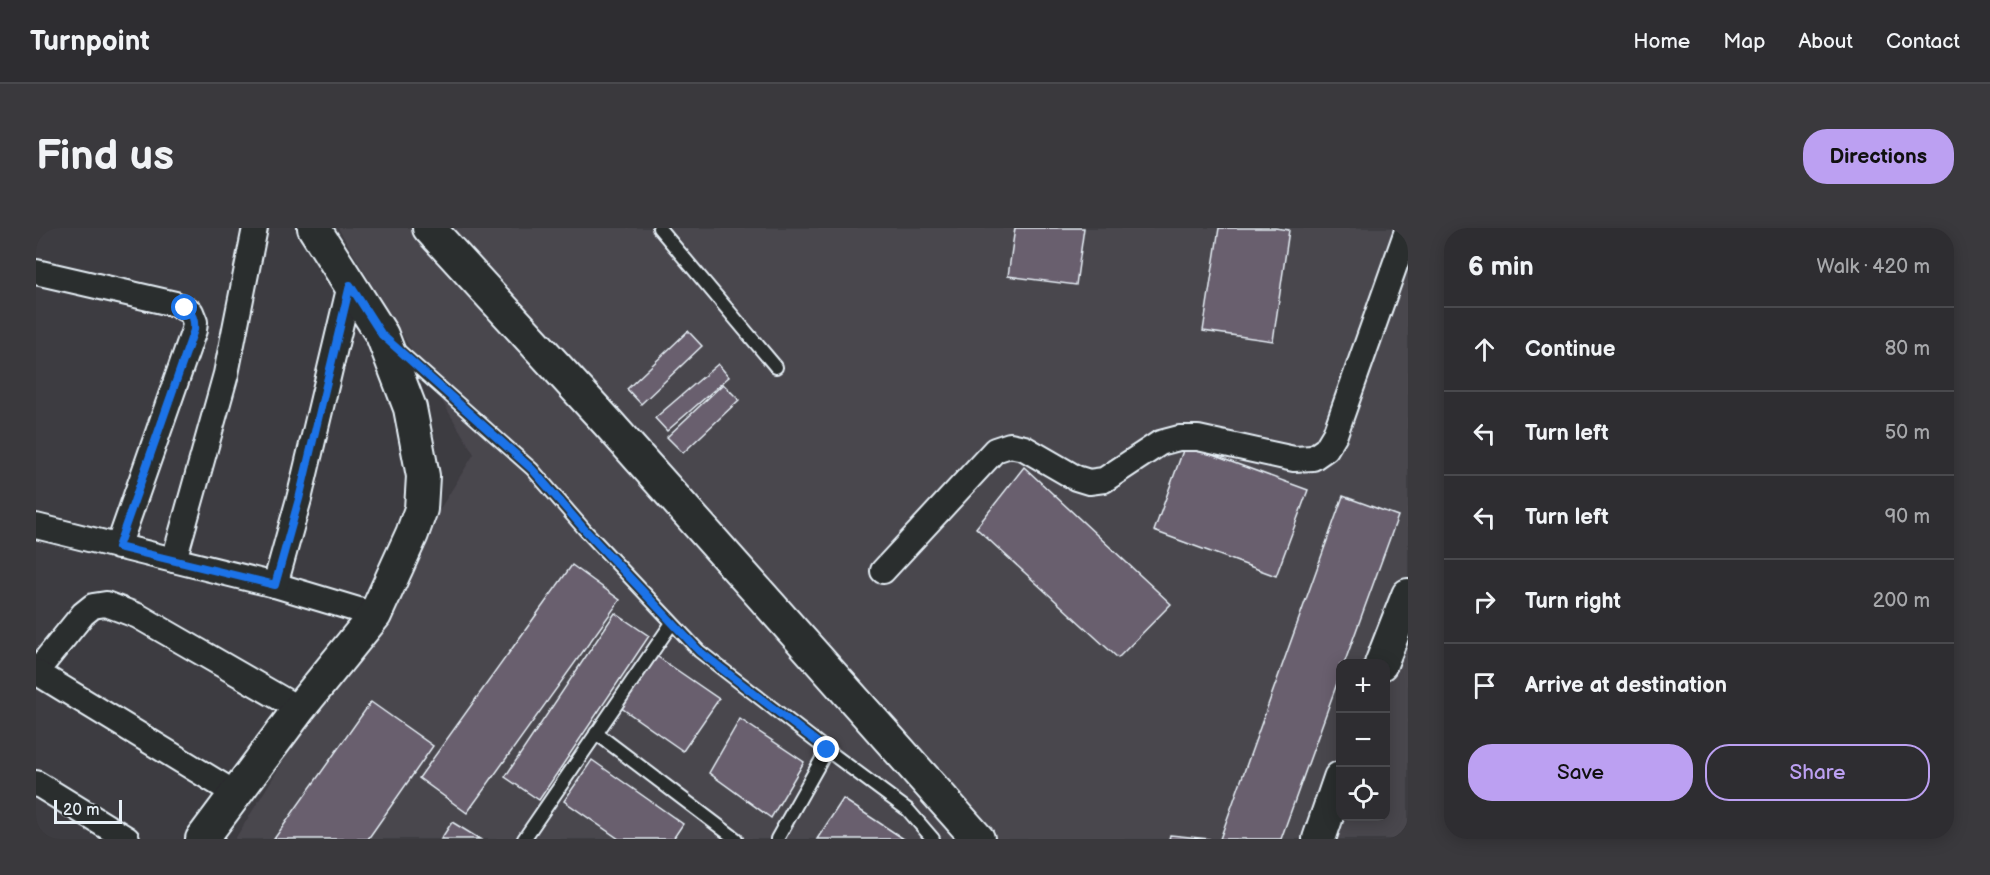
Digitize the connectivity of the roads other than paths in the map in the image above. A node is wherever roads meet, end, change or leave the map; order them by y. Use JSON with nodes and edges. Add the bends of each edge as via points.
{"nodes":[{"id":1,"x":255,"y":228,"type":"edge"},
{"id":2,"x":314,"y":228,"type":"edge"},
{"id":3,"x":429,"y":228,"type":"edge"},
{"id":4,"x":659,"y":228,"type":"edge"},
{"id":5,"x":1408,"y":228,"type":"edge"},
{"id":6,"x":36,"y":274,"type":"edge"},
{"id":7,"x":350,"y":285,"type":"junction"},
{"id":8,"x":382,"y":335,"type":"junction"},
{"id":9,"x":776,"y":367,"type":"dead end"},
{"id":10,"x":36,"y":526,"type":"edge"},
{"id":11,"x":118,"y":547,"type":"junction"},
{"id":12,"x":174,"y":560,"type":"junction"},
{"id":13,"x":883,"y":571,"type":"dead end"},
{"id":14,"x":275,"y":585,"type":"junction"},
{"id":15,"x":1408,"y":595,"type":"edge"},
{"id":16,"x":375,"y":615,"type":"junction"},
{"id":17,"x":672,"y":623,"type":"junction"},
{"id":18,"x":1383,"y":659,"type":"edge"},
{"id":19,"x":36,"y":672,"type":"edge"},
{"id":20,"x":299,"y":709,"type":"junction"},
{"id":21,"x":597,"y":733,"type":"junction"},
{"id":22,"x":827,"y":750,"type":"junction"},
{"id":23,"x":36,"y":783,"type":"edge"},
{"id":24,"x":1336,"y":792,"type":"edge"},
{"id":25,"x":236,"y":794,"type":"junction"},
{"id":26,"x":127,"y":839,"type":"edge"},
{"id":27,"x":202,"y":839,"type":"edge"},
{"id":28,"x":524,"y":839,"type":"edge"},
{"id":29,"x":736,"y":839,"type":"edge"},
{"id":30,"x":777,"y":839,"type":"edge"},
{"id":31,"x":933,"y":839,"type":"edge"},
{"id":32,"x":978,"y":839,"type":"edge"},
{"id":33,"x":1319,"y":839,"type":"edge"}],
"edges":[{"from":1,"to":12,"type":"street","via":[[226,374]]},
{"from":2,"to":7,"type":"street"},
{"from":3,"to":32,"type":"street"},
{"from":4,"to":9,"type":"lane"},
{"from":5,"to":13,"type":"street","via":[[1335,434],[1326,449],[1313,458],[1294,459],[1198,438],[1179,438],[1160,443],[1104,480],[1089,482],[1024,448],[1010,445],[995,450]]},
{"from":6,"to":11,"type":"street","via":[[175,304],[191,312],[195,322]]},
{"from":7,"to":8,"type":"street"},
{"from":7,"to":14,"type":"street"},
{"from":8,"to":16,"type":"street","via":[[410,408],[423,476],[421,509]]},
{"from":8,"to":17,"type":"lane","via":[[532,469]]},
{"from":10,"to":11,"type":"street"},
{"from":11,"to":12,"type":"street"},
{"from":12,"to":14,"type":"street"},
{"from":14,"to":16,"type":"street"},
{"from":15,"to":18,"type":"street"},
{"from":16,"to":20,"type":"street"},
{"from":17,"to":21,"type":"lane"},
{"from":17,"to":22,"type":"lane","via":[[699,651]]},
{"from":19,"to":20,"type":"street","via":[[83,614],[93,606],[106,604],[138,616]]},
{"from":19,"to":25,"type":"street"},
{"from":20,"to":25,"type":"street"},
{"from":21,"to":28,"type":"lane"},
{"from":21,"to":29,"type":"lane"},
{"from":22,"to":30,"type":"lane"},
{"from":22,"to":31,"type":"lane","via":[[908,810]]},
{"from":23,"to":26,"type":"street"},
{"from":24,"to":33,"type":"street"},
{"from":25,"to":27,"type":"street"}]}
